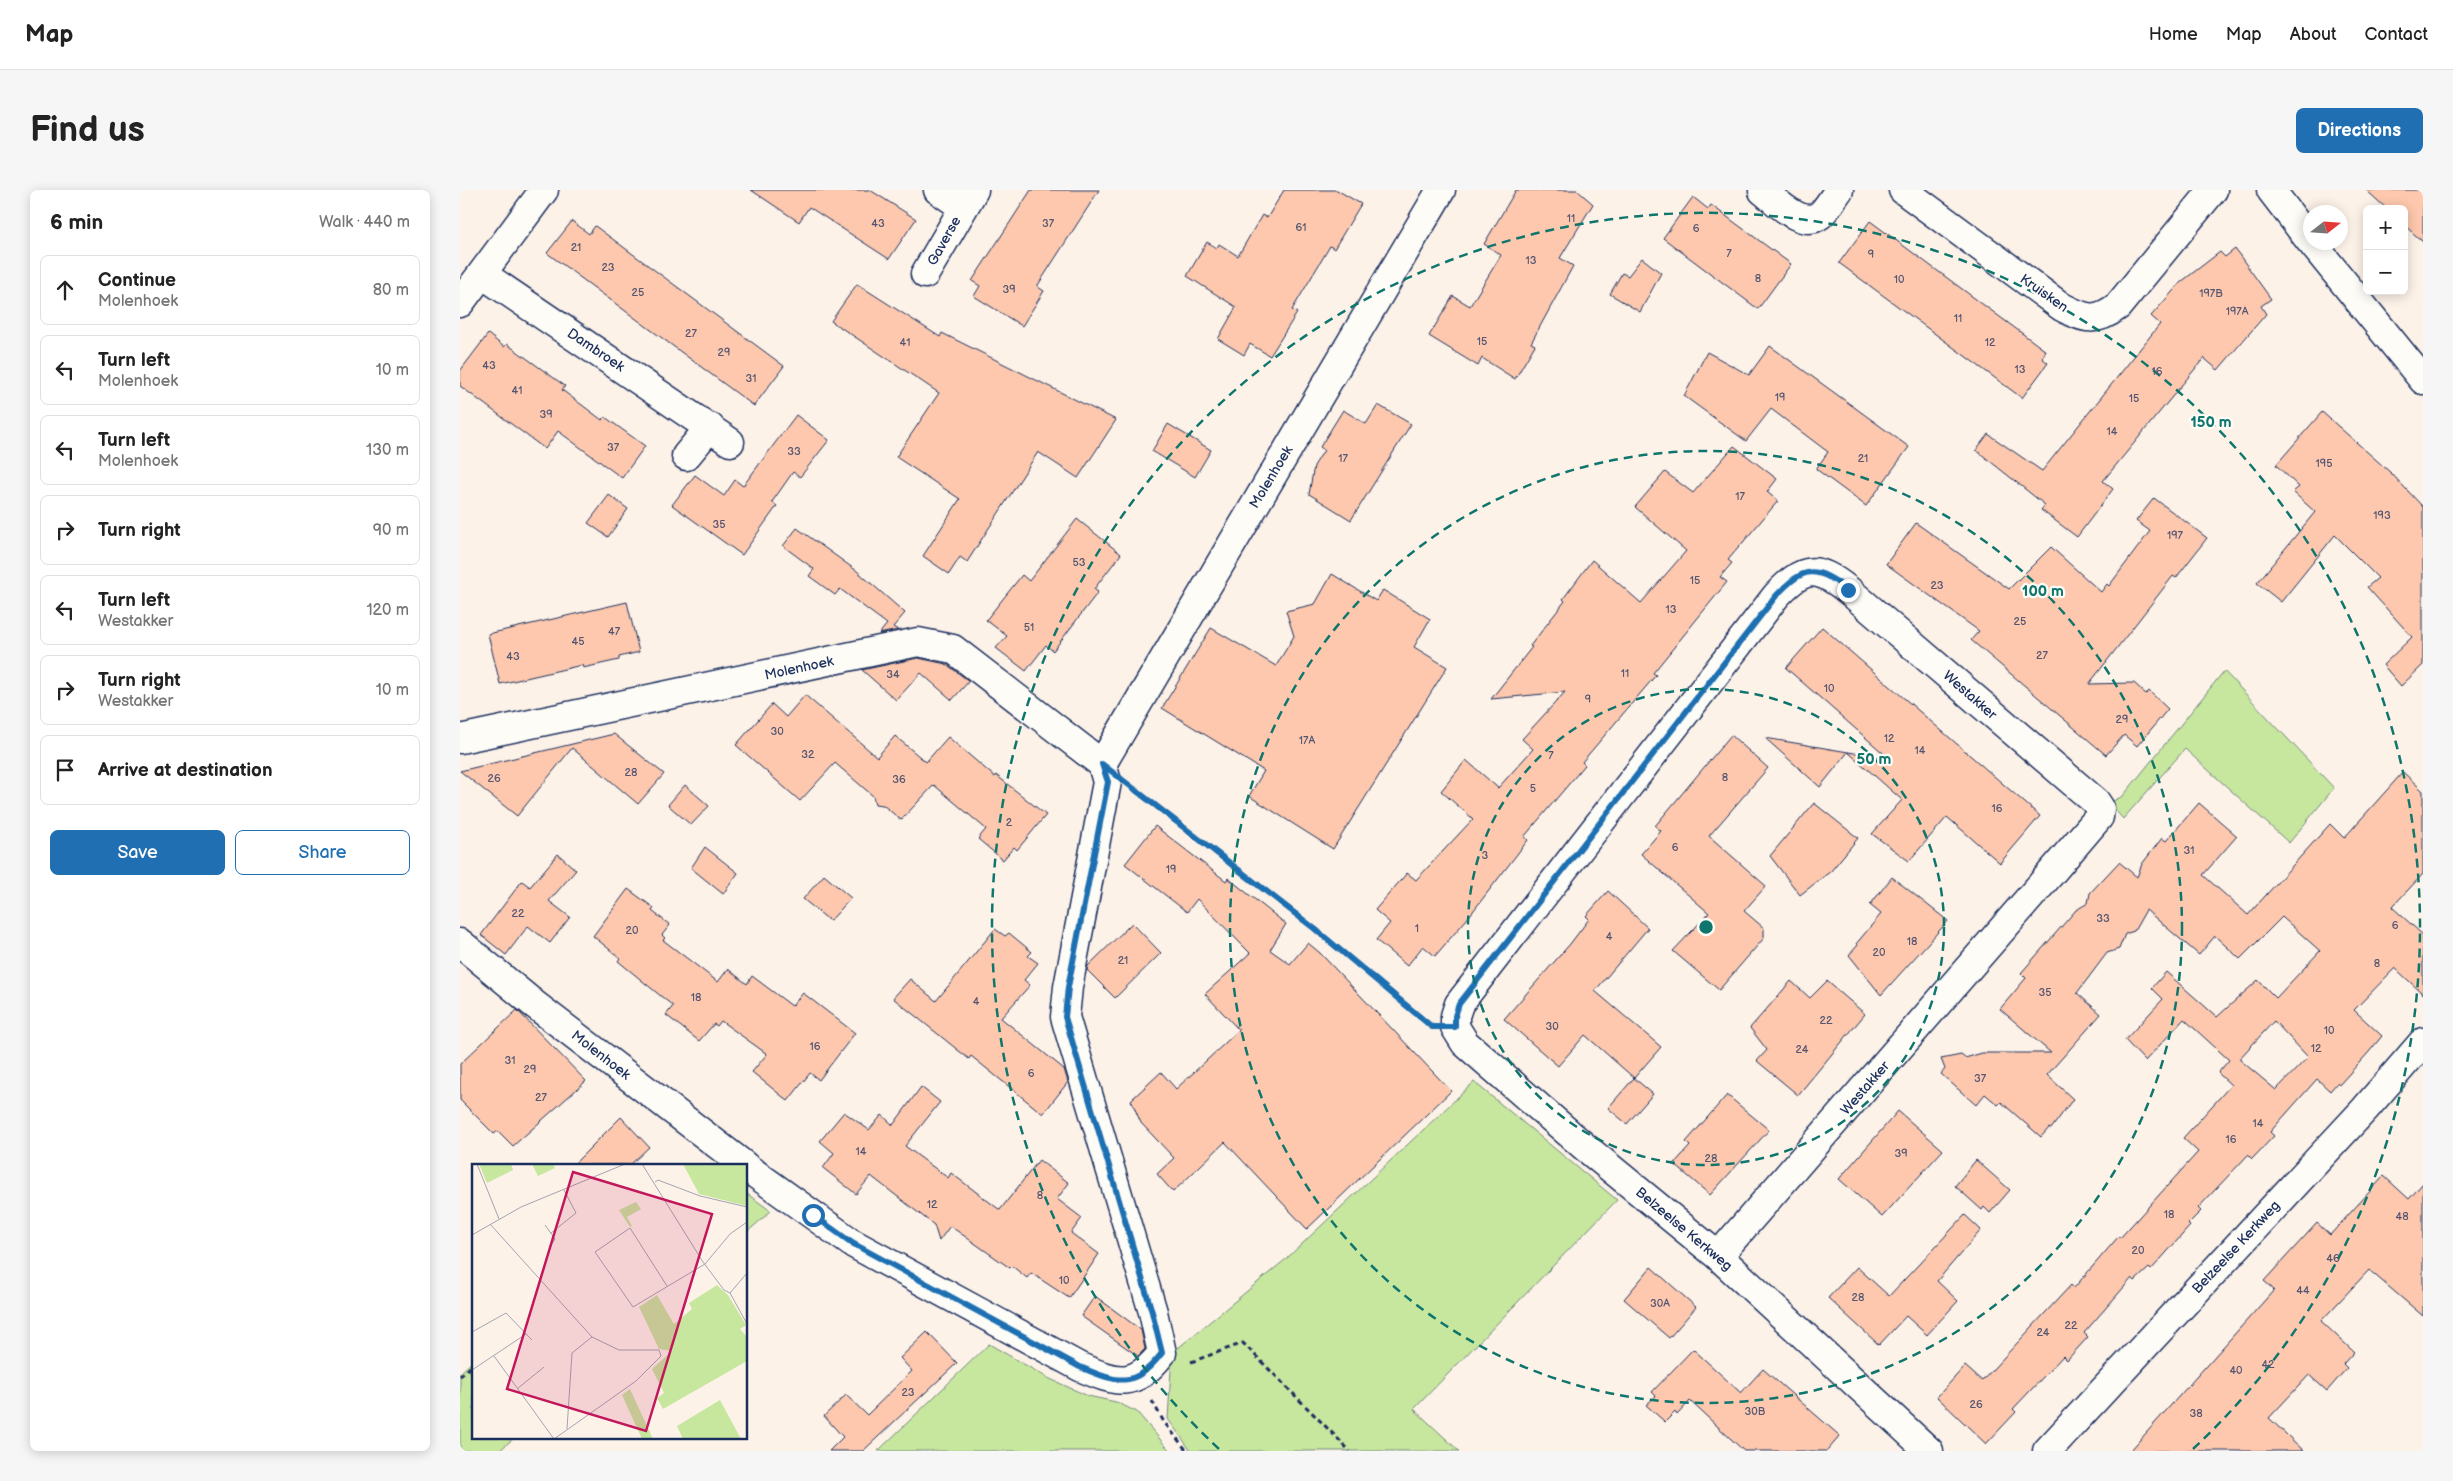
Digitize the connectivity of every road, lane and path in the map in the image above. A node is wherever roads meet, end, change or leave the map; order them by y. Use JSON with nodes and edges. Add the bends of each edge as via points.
{"nodes":[{"id":1,"x":544,"y":190,"type":"edge"},
{"id":2,"x":938,"y":190,"type":"edge"},
{"id":3,"x":1440,"y":190,"type":"edge"},
{"id":4,"x":1839,"y":190,"type":"edge"},
{"id":5,"x":1902,"y":190,"type":"edge"},
{"id":6,"x":2213,"y":190,"type":"edge"},
{"id":7,"x":2271,"y":190,"type":"edge"},
{"id":8,"x":1763,"y":191,"type":"edge"},
{"id":9,"x":968,"y":198,"type":"edge"},
{"id":10,"x":2303,"y":232,"type":"edge"},
{"id":11,"x":2317,"y":250,"type":"edge"},
{"id":12,"x":482,"y":274,"type":"junction"},
{"id":13,"x":925,"y":274,"type":"dead end"},
{"id":14,"x":460,"y":303,"type":"edge"},
{"id":15,"x":2423,"y":380,"type":"edge"},
{"id":16,"x":686,"y":456,"type":"dead end"},
{"id":17,"x":460,"y":740,"type":"edge"},
{"id":18,"x":1102,"y":764,"type":"junction"},
{"id":19,"x":460,"y":944,"type":"edge"},
{"id":20,"x":1457,"y":1015,"type":"junction"},
{"id":21,"x":2423,"y":1042,"type":"edge"},
{"id":22,"x":742,"y":1164,"type":"edge"},
{"id":23,"x":748,"y":1168,"type":"edge"},
{"id":24,"x":1718,"y":1256,"type":"junction"},
{"id":25,"x":472,"y":1366,"type":"edge"},
{"id":26,"x":1145,"y":1371,"type":"junction"},
{"id":27,"x":460,"y":1376,"type":"edge"},
{"id":28,"x":1187,"y":1451,"type":"edge"},
{"id":29,"x":1350,"y":1451,"type":"edge"},
{"id":30,"x":1929,"y":1451,"type":"edge"},
{"id":31,"x":2047,"y":1451,"type":"edge"}],
"edges":[{"from":1,"to":12,"type":"street"},
{"from":2,"to":9,"type":"street","name":"Gaverse"},
{"from":3,"to":18,"type":"street","name":"Molenhoek"},
{"from":4,"to":8,"type":"street","via":[[1820,215],[1810,220],[1799,217]]},
{"from":5,"to":6,"type":"street","name":"Kruisken","via":[[2062,307],[2078,316],[2093,319],[2118,306]]},
{"from":7,"to":10,"type":"street"},
{"from":9,"to":13,"type":"street","name":"Gaverse"},
{"from":11,"to":15,"type":"street"},
{"from":12,"to":14,"type":"street"},
{"from":12,"to":16,"type":"street","name":"Dambroek","via":[[720,434]]},
{"from":17,"to":18,"type":"street","name":"Molenhoek","via":[[918,642],[953,649]]},
{"from":18,"to":20,"type":"path","via":[[1315,929],[1432,1027]]},
{"from":18,"to":26,"type":"street","via":[[1108,782],[1065,1017],[1162,1353]]},
{"from":19,"to":22,"type":"street","name":"Molenhoek"},
{"from":20,"to":24,"type":"street","name":"Belzeelse Kerkweg","via":[[1464,1042]]},
{"from":20,"to":24,"type":"street","name":"Westakker","via":[[1776,596],[1803,573],[1817,573],[1838,582],[2096,802],[2100,808],[2099,816]]},
{"from":21,"to":31,"type":"street","name":"Belzeelse Kerkweg","via":[[2365,1110]]},
{"from":23,"to":26,"type":"street","name":"Molenhoek","via":[[852,1243],[1071,1362],[1102,1376],[1123,1381]]},
{"from":24,"to":30,"type":"street","name":"Belzeelse Kerkweg"},
{"from":25,"to":27,"type":"path"},
{"from":26,"to":28,"type":"path","via":[[1164,1422]]},
{"from":26,"to":29,"type":"path","via":[[1164,1372],[1243,1343]]}]}
